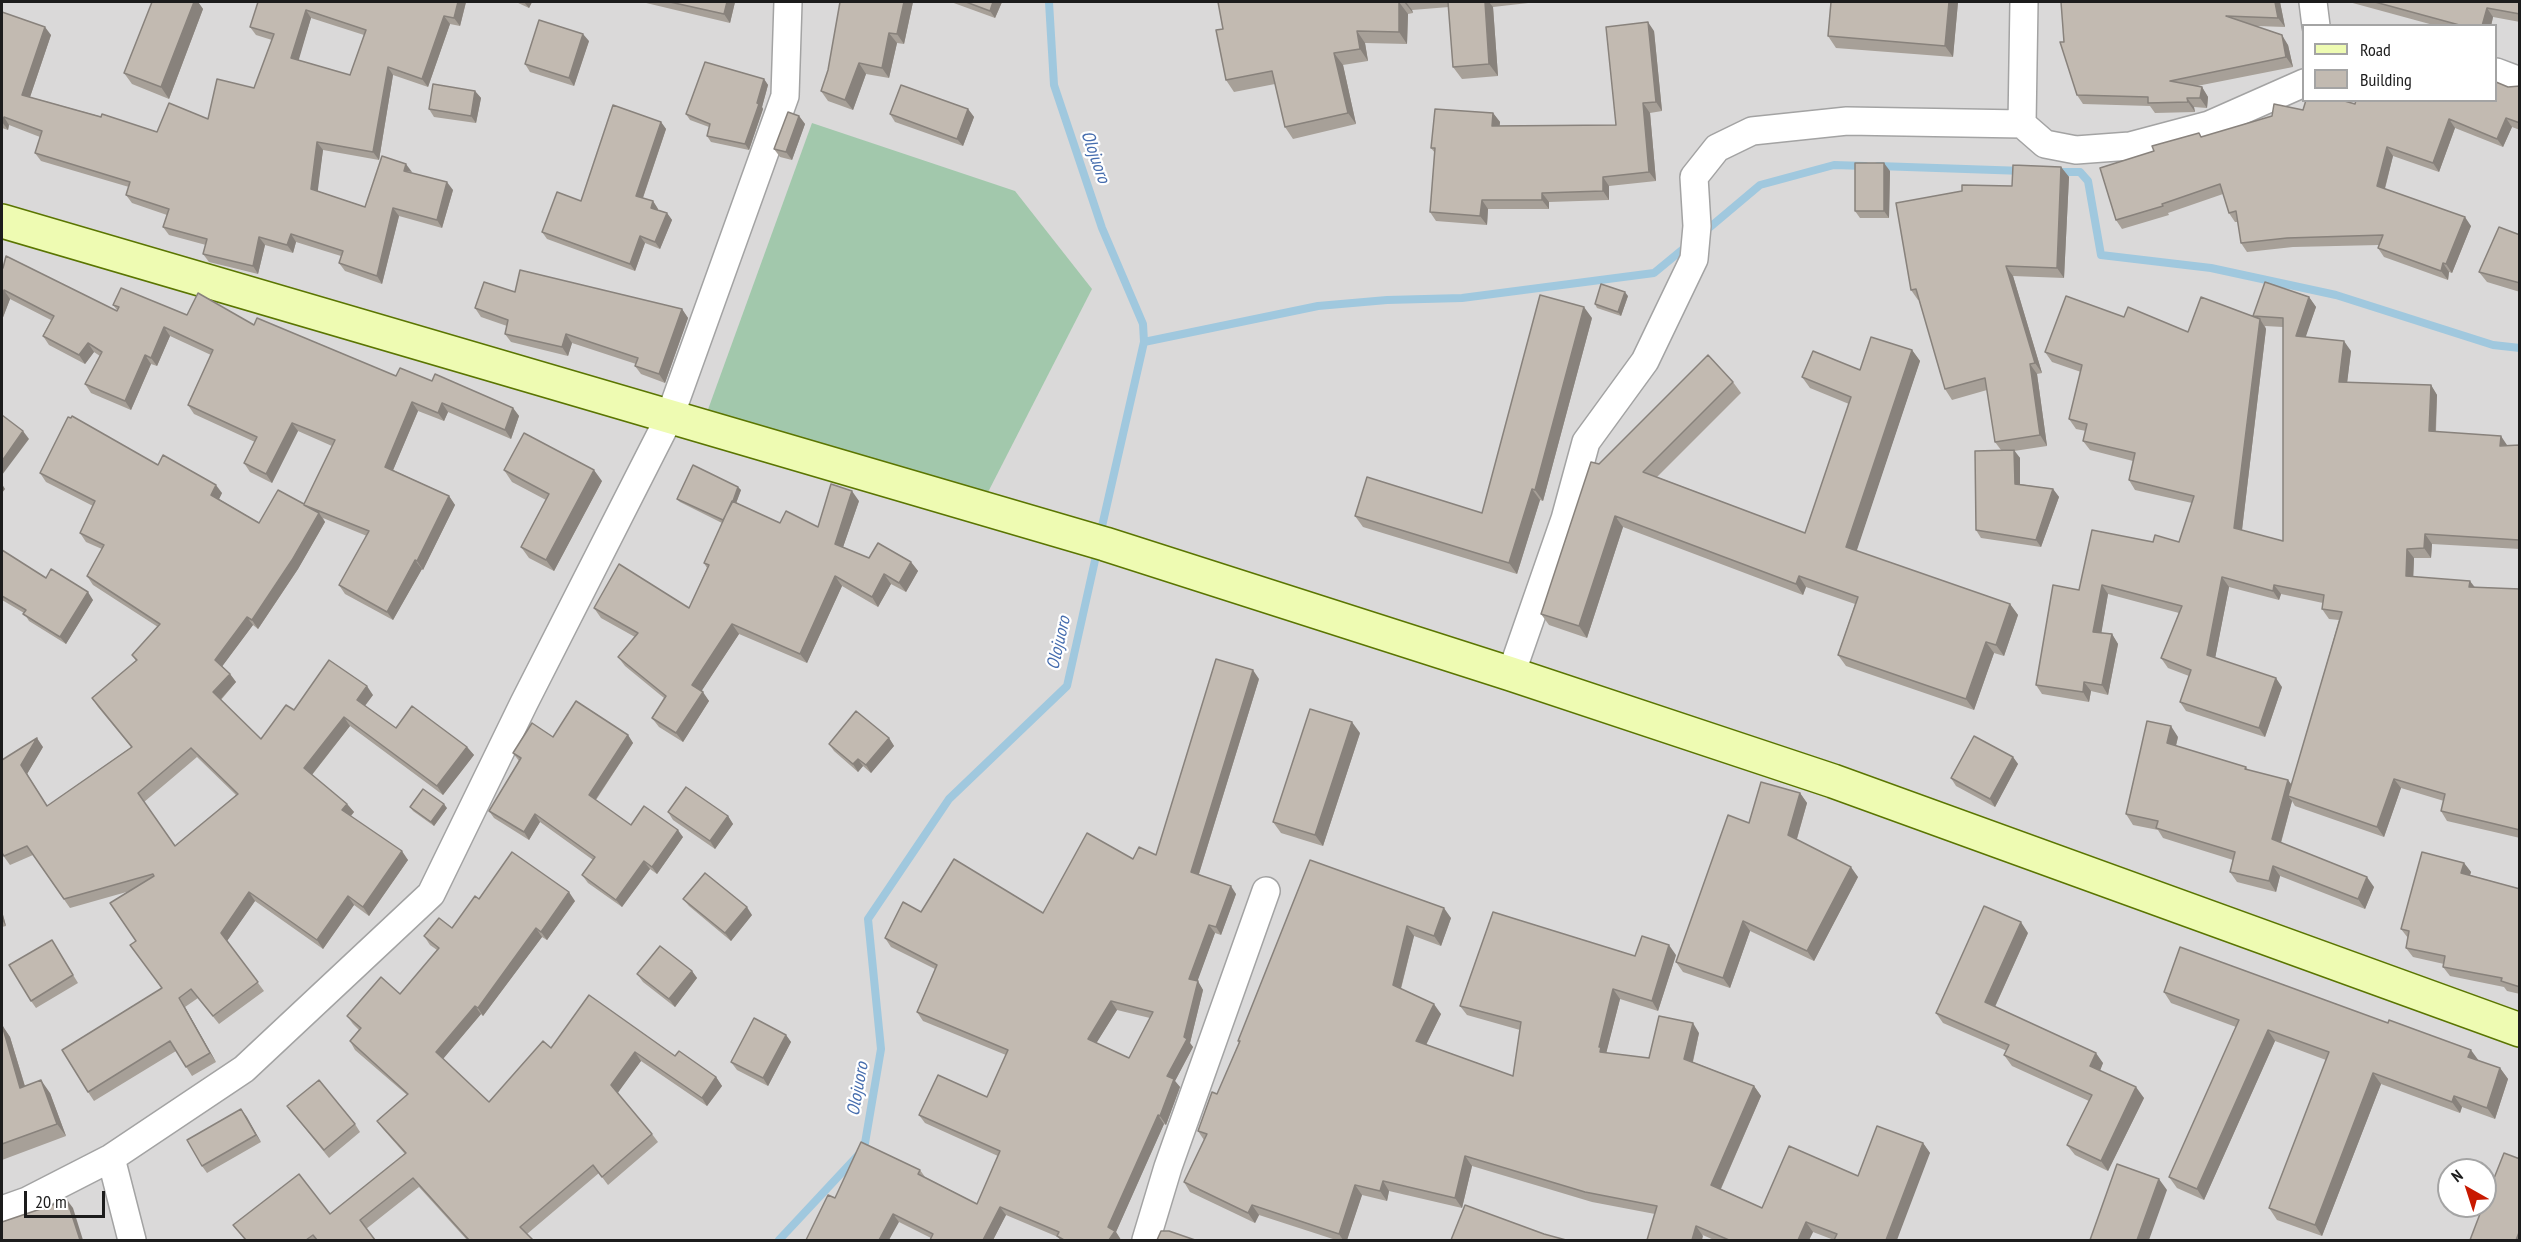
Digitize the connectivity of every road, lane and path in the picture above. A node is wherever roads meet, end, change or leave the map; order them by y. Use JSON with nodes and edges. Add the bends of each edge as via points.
{"nodes":[{"id":1,"x":788,"y":2,"type":"edge"},
{"id":2,"x":2024,"y":2,"type":"edge"},
{"id":3,"x":2313,"y":2,"type":"edge"},
{"id":4,"x":2316,"y":24,"type":"edge"},
{"id":5,"x":2497,"y":72,"type":"edge"},
{"id":6,"x":2520,"y":81,"type":"edge"},
{"id":7,"x":2302,"y":84,"type":"edge"},
{"id":8,"x":2022,"y":124,"type":"junction"},
{"id":9,"x":2,"y":220,"type":"edge"},
{"id":10,"x":670,"y":416,"type":"junction"},
{"id":11,"x":1511,"y":674,"type":"junction"},
{"id":12,"x":1266,"y":891,"type":"dead end"},
{"id":13,"x":2520,"y":1030,"type":"edge"},
{"id":14,"x":111,"y":1158,"type":"junction"},
{"id":15,"x":2,"y":1210,"type":"edge"},
{"id":16,"x":132,"y":1240,"type":"edge"},
{"id":17,"x":1146,"y":1240,"type":"edge"}],
"edges":[{"from":1,"to":10,"type":"street","via":[[785,96]]},
{"from":2,"to":8,"type":"street"},
{"from":3,"to":4,"type":"street"},
{"from":5,"to":6,"type":"street"},
{"from":7,"to":8,"type":"street","via":[[2209,125],[2130,146],[2076,150],[2045,144]]},
{"from":8,"to":11,"type":"street","via":[[1847,121],[1752,131],[1717,148],[1694,177],[1694,259],[1645,361],[1586,442],[1565,519]]},
{"from":9,"to":10,"type":"street"},
{"from":10,"to":11,"type":"street","via":[[1105,544]]},
{"from":10,"to":14,"type":"street","via":[[431,894],[244,1069]]},
{"from":11,"to":13,"type":"street","via":[[1833,782]]},
{"from":12,"to":17,"type":"street"},
{"from":14,"to":15,"type":"street"},
{"from":14,"to":16,"type":"street"}]}
